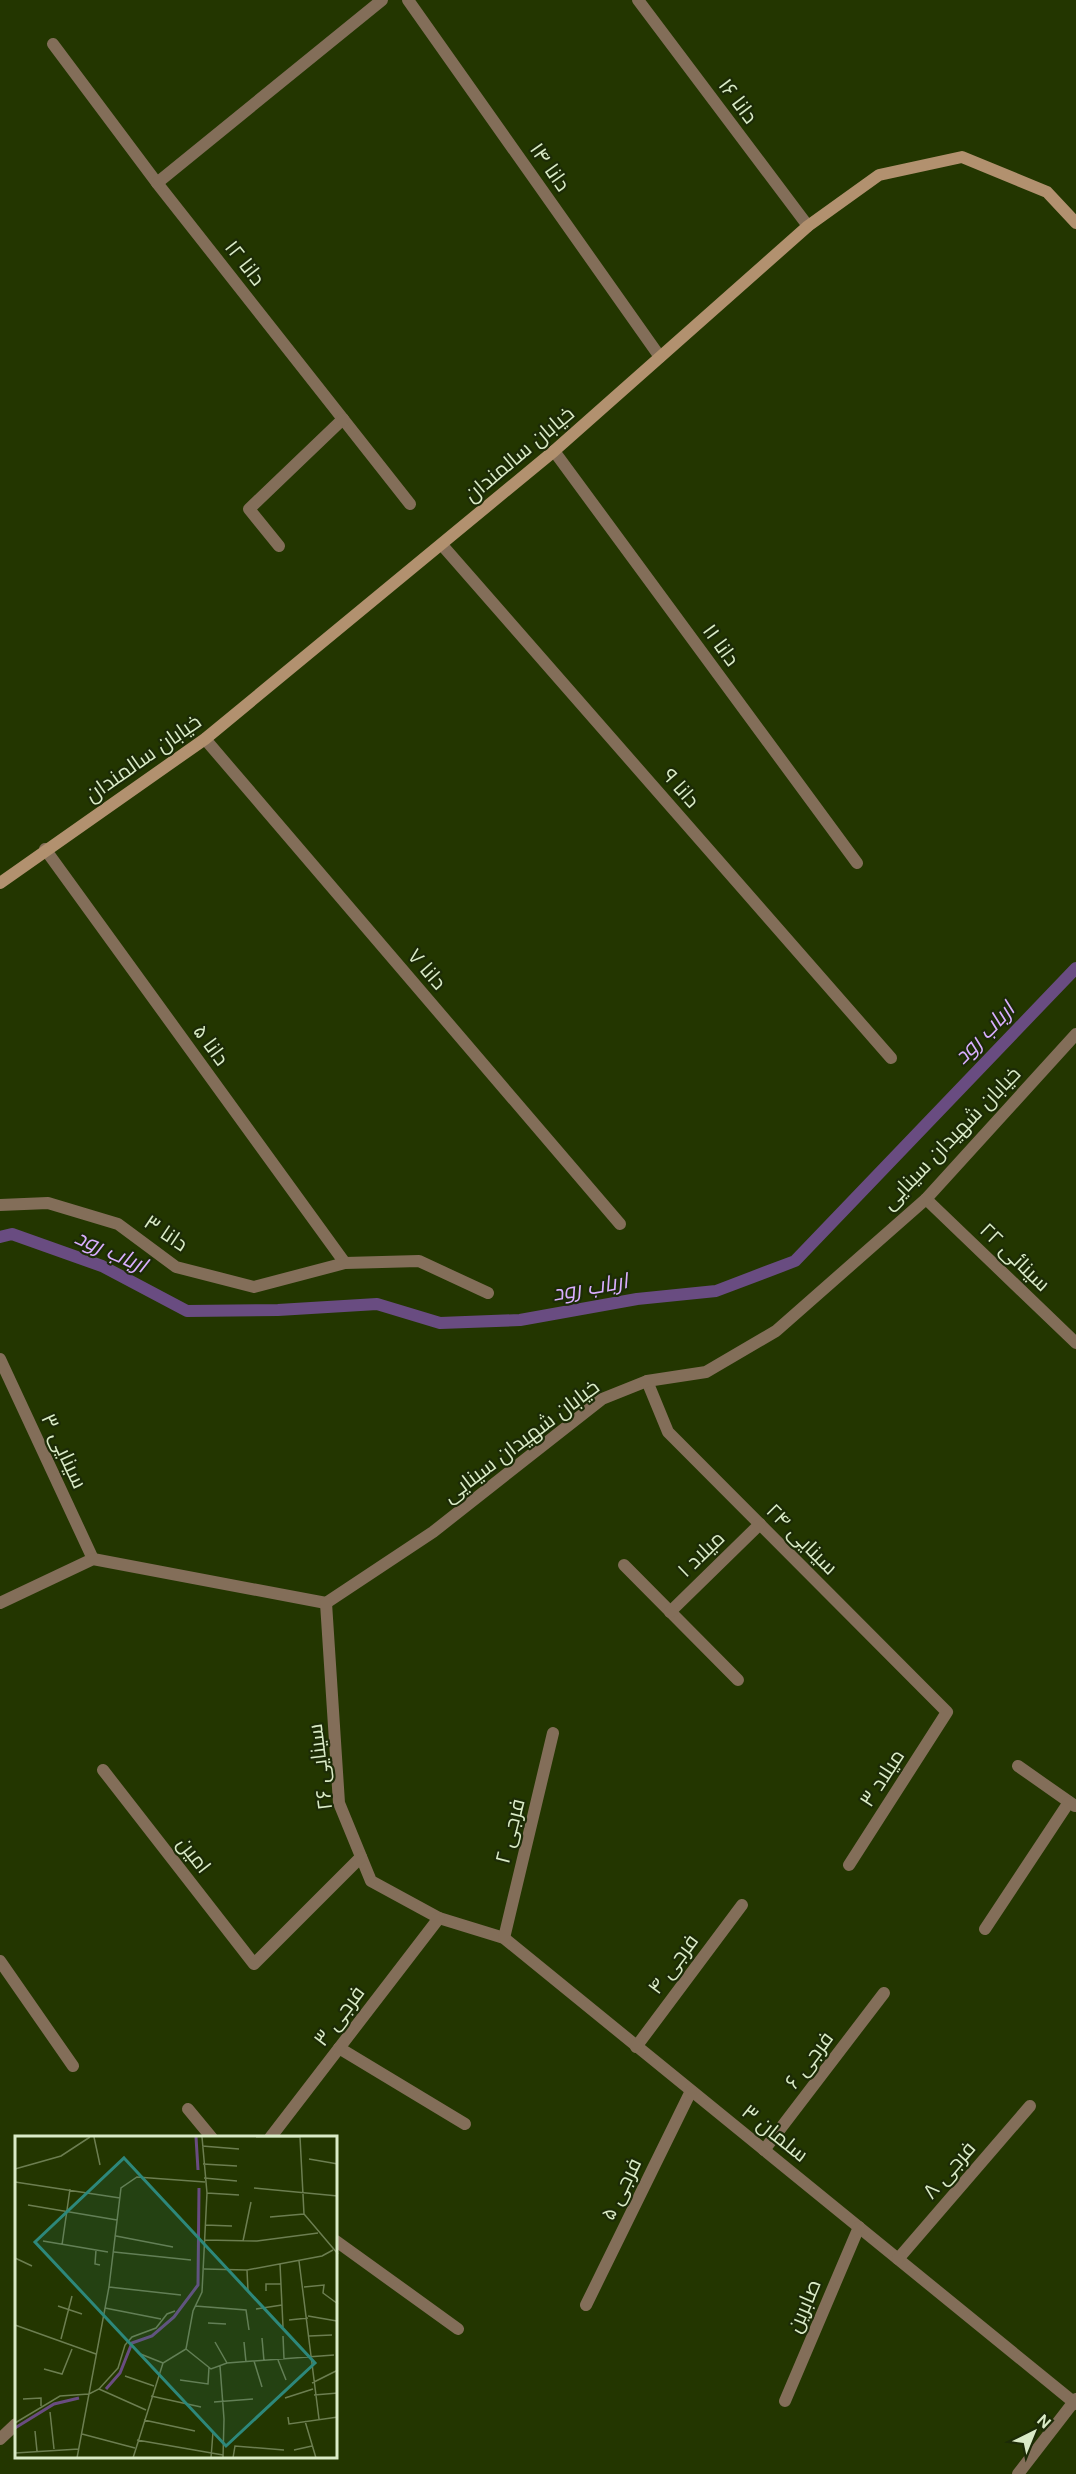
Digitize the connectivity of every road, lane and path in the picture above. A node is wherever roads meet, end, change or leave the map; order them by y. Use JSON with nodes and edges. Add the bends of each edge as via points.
{"nodes":[{"id":1,"x":382,"y":0,"type":"edge"},
{"id":2,"x":408,"y":0,"type":"edge"},
{"id":3,"x":638,"y":0,"type":"edge"},
{"id":4,"x":53,"y":44,"type":"dead end"},
{"id":5,"x":157,"y":183,"type":"junction"},
{"id":6,"x":1076,"y":223,"type":"edge"},
{"id":7,"x":808,"y":226,"type":"junction"},
{"id":8,"x":660,"y":357,"type":"junction"},
{"id":9,"x":343,"y":419,"type":"junction"},
{"id":10,"x":554,"y":451,"type":"junction"},
{"id":11,"x":410,"y":504,"type":"dead end"},
{"id":12,"x":442,"y":545,"type":"junction"},
{"id":13,"x":279,"y":546,"type":"dead end"},
{"id":14,"x":205,"y":740,"type":"junction"},
{"id":15,"x":45,"y":849,"type":"junction"},
{"id":16,"x":856,"y":863,"type":"dead end"},
{"id":17,"x":0,"y":883,"type":"edge"},
{"id":18,"x":1076,"y":1034,"type":"edge"},
{"id":19,"x":891,"y":1058,"type":"dead end"},
{"id":20,"x":926,"y":1198,"type":"junction"},
{"id":21,"x":0,"y":1205,"type":"edge"},
{"id":22,"x":620,"y":1224,"type":"dead end"},
{"id":23,"x":345,"y":1263,"type":"junction"},
{"id":24,"x":488,"y":1293,"type":"dead end"},
{"id":25,"x":1076,"y":1343,"type":"edge"},
{"id":26,"x":0,"y":1359,"type":"edge"},
{"id":27,"x":647,"y":1382,"type":"junction"},
{"id":28,"x":760,"y":1524,"type":"junction"},
{"id":29,"x":93,"y":1559,"type":"junction"},
{"id":30,"x":624,"y":1565,"type":"dead end"},
{"id":31,"x":0,"y":1603,"type":"edge"},
{"id":32,"x":326,"y":1603,"type":"junction"},
{"id":33,"x":670,"y":1612,"type":"junction"},
{"id":34,"x":738,"y":1680,"type":"dead end"},
{"id":35,"x":947,"y":1712,"type":"joint"},
{"id":36,"x":553,"y":1733,"type":"dead end"},
{"id":37,"x":1018,"y":1766,"type":"dead end"},
{"id":38,"x":103,"y":1770,"type":"dead end"},
{"id":39,"x":1073,"y":1804,"type":"edge"},
{"id":40,"x":361,"y":1857,"type":"junction"},
{"id":41,"x":849,"y":1864,"type":"dead end"},
{"id":42,"x":742,"y":1905,"type":"dead end"},
{"id":43,"x":439,"y":1918,"type":"junction"},
{"id":44,"x":985,"y":1929,"type":"dead end"},
{"id":45,"x":504,"y":1938,"type":"junction"},
{"id":46,"x":0,"y":1961,"type":"edge"},
{"id":47,"x":884,"y":1993,"type":"dead end"},
{"id":48,"x":636,"y":2046,"type":"junction"},
{"id":49,"x":339,"y":2048,"type":"junction"},
{"id":50,"x":73,"y":2066,"type":"dead end"},
{"id":51,"x":691,"y":2091,"type":"junction"},
{"id":52,"x":1030,"y":2106,"type":"dead end"},
{"id":53,"x":188,"y":2109,"type":"dead end"},
{"id":54,"x":465,"y":2124,"type":"dead end"},
{"id":55,"x":210,"y":2136,"type":"edge"},
{"id":56,"x":272,"y":2136,"type":"edge"},
{"id":57,"x":764,"y":2150,"type":"junction"},
{"id":58,"x":859,"y":2227,"type":"junction"},
{"id":59,"x":338,"y":2242,"type":"edge"},
{"id":60,"x":898,"y":2259,"type":"junction"},
{"id":61,"x":586,"y":2305,"type":"dead end"},
{"id":62,"x":458,"y":2329,"type":"dead end"},
{"id":63,"x":785,"y":2401,"type":"dead end"},
{"id":64,"x":1075,"y":2402,"type":"edge"},
{"id":65,"x":15,"y":2425,"type":"edge"},
{"id":66,"x":0,"y":2439,"type":"edge"},
{"id":67,"x":1018,"y":2474,"type":"edge"}],
"edges":[{"from":1,"to":5,"type":"street"},
{"from":2,"to":8,"type":"street","name":"دانا ۱۴"},
{"from":3,"to":7,"type":"street","name":"دانا ۱۶"},
{"from":4,"to":5,"type":"street","name":"دانا ۱۲"},
{"from":5,"to":9,"type":"street","name":"دانا ۱۲"},
{"from":6,"to":7,"type":"street","name":"خیابان سالمندان","via":[[1047,192],[962,157],[879,175]]},
{"from":7,"to":8,"type":"street","name":"خیابان سالمندان"},
{"from":8,"to":10,"type":"street","name":"خیابان سالمندان"},
{"from":9,"to":11,"type":"street","name":"دانا ۱۲"},
{"from":9,"to":13,"type":"street","via":[[249,509]]},
{"from":10,"to":12,"type":"street","name":"خیابان سالمندان"},
{"from":10,"to":16,"type":"street","name":"دانا ۱۱"},
{"from":12,"to":14,"type":"street","name":"خیابان سالمندان"},
{"from":12,"to":19,"type":"street","name":"دانا ۹"},
{"from":14,"to":15,"type":"street","name":"خیابان سالمندان"},
{"from":14,"to":22,"type":"street","name":"دانا ۷"},
{"from":15,"to":17,"type":"street","name":"خیابان سالمندان"},
{"from":15,"to":23,"type":"street","name":"دانا ۵"},
{"from":18,"to":20,"type":"street","name":"خیابان شهیدان سینایی"},
{"from":20,"to":25,"type":"street","name":"سینائی ۲۲"},
{"from":20,"to":27,"type":"street","name":"خیابان شهیدان سینایی","via":[[776,1331],[706,1372]]},
{"from":21,"to":23,"type":"street","name":"دانا ۳","via":[[48,1203],[118,1224],[176,1267],[254,1287]]},
{"from":23,"to":24,"type":"street","name":"دانا ۳","via":[[419,1261]]},
{"from":26,"to":29,"type":"street","name":"سینایی ۳"},
{"from":27,"to":28,"type":"street","name":"سینایی ۲۴","via":[[668,1432]]},
{"from":27,"to":32,"type":"street","name":"خیابان شهیدان سینایی","via":[[602,1399],[433,1532]]},
{"from":28,"to":33,"type":"street","name":"میلاد ۱"},
{"from":28,"to":35,"type":"street","name":"سینایی ۲۴"},
{"from":29,"to":31,"type":"street"},
{"from":29,"to":32,"type":"street"},
{"from":30,"to":33,"type":"street"},
{"from":32,"to":40,"type":"street","name":"سینایی ۲۶","via":[[339,1803]]},
{"from":33,"to":34,"type":"street"},
{"from":35,"to":41,"type":"street","name":"میلاد ۳"},
{"from":36,"to":45,"type":"street","name":"فرجی ۲"},
{"from":37,"to":39,"type":"street"},
{"from":38,"to":40,"type":"street","name":"امین","via":[[255,1964]]},
{"from":39,"to":44,"type":"street"},
{"from":40,"to":43,"type":"street","name":"سینایی ۲۶","via":[[371,1881]]},
{"from":42,"to":48,"type":"street","name":"فرجی ۴"},
{"from":43,"to":45,"type":"street","name":"سلمان ۳"},
{"from":43,"to":49,"type":"street","name":"فرجی ۳"},
{"from":45,"to":48,"type":"street","name":"سلمان ۳"},
{"from":46,"to":50,"type":"street"},
{"from":47,"to":57,"type":"street","name":"فرجی ۶"},
{"from":48,"to":51,"type":"street","name":"سلمان ۳"},
{"from":49,"to":54,"type":"street"},
{"from":49,"to":56,"type":"street","name":"فرجی ۳"},
{"from":51,"to":57,"type":"street","name":"سلمان ۳"},
{"from":51,"to":61,"type":"street","name":"فرجی ۵"},
{"from":52,"to":60,"type":"street","name":"فرجی ۸"},
{"from":53,"to":55,"type":"street"},
{"from":57,"to":58,"type":"street","name":"سلمان ۳"},
{"from":58,"to":60,"type":"street","name":"سلمان ۳"},
{"from":58,"to":63,"type":"street","name":"صابرین"},
{"from":59,"to":62,"type":"street"},
{"from":60,"to":64,"type":"street","name":"سلمان ۳"},
{"from":64,"to":67,"type":"street"},
{"from":65,"to":66,"type":"street"}]}
